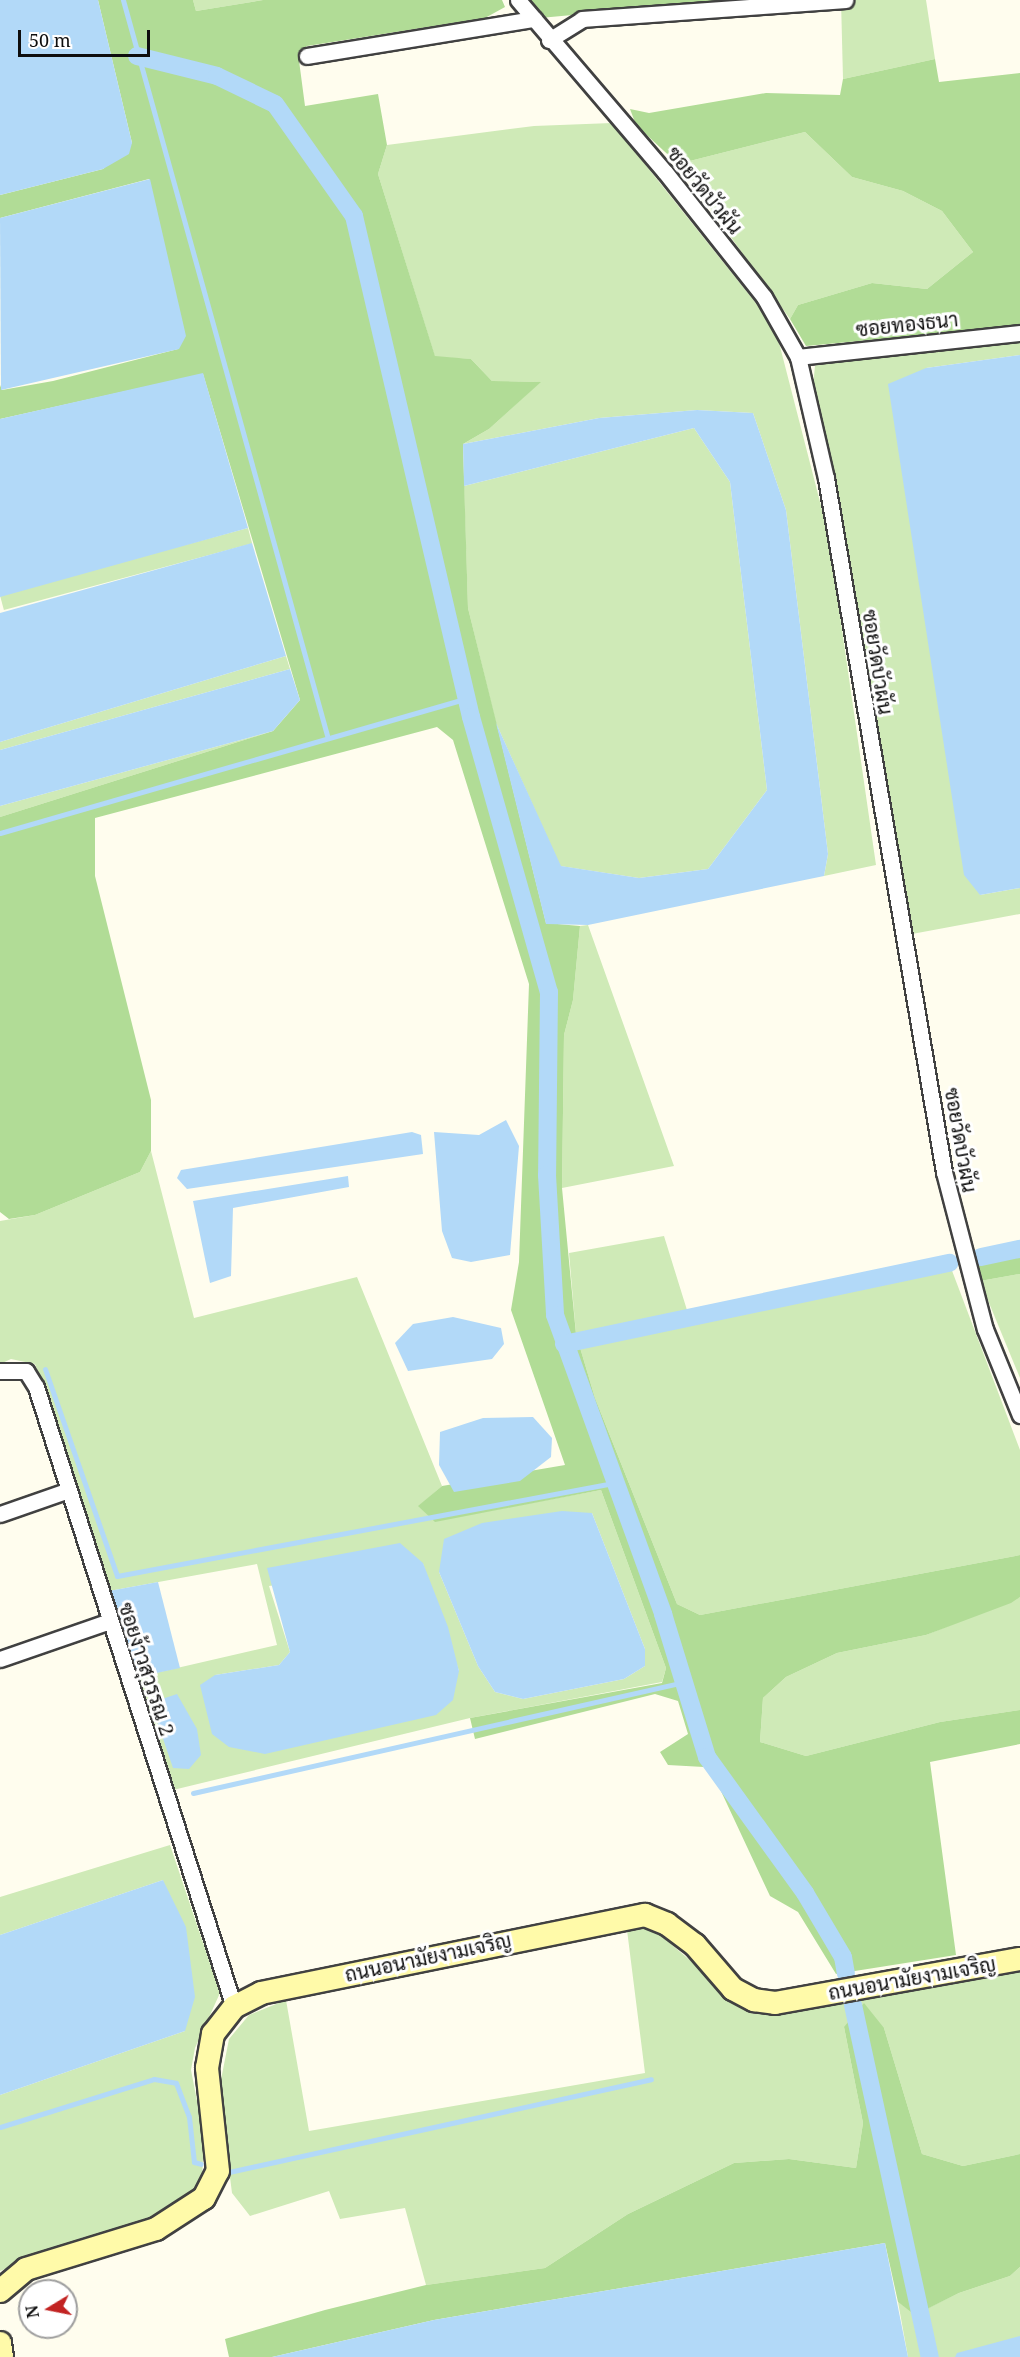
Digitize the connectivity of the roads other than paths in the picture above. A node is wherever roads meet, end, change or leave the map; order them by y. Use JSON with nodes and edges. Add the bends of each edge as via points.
{"nodes":[{"id":1,"x":518,"y":0,"type":"edge"},
{"id":2,"x":845,"y":0,"type":"edge"},
{"id":3,"x":534,"y":19,"type":"junction"},
{"id":4,"x":549,"y":40,"type":"junction"},
{"id":5,"x":307,"y":56,"type":"dead end"},
{"id":6,"x":1020,"y":333,"type":"edge"},
{"id":7,"x":798,"y":357,"type":"junction"},
{"id":8,"x":0,"y":1371,"type":"edge"},
{"id":9,"x":1020,"y":1415,"type":"edge"},
{"id":10,"x":66,"y":1491,"type":"junction"},
{"id":11,"x":0,"y":1514,"type":"edge"},
{"id":12,"x":110,"y":1621,"type":"junction"},
{"id":13,"x":0,"y":1659,"type":"edge"},
{"id":14,"x":1020,"y":1959,"type":"edge"},
{"id":15,"x":234,"y":2007,"type":"junction"},
{"id":16,"x":0,"y":2290,"type":"edge"},
{"id":17,"x":0,"y":2343,"type":"edge"},
{"id":18,"x":2,"y":2357,"type":"edge"}],
"edges":[{"from":1,"to":3,"type":"street","name":"ซอยวัดบัวผัน"},
{"from":2,"to":4,"type":"street","via":[[582,19]]},
{"from":3,"to":4,"type":"street","name":"ซอยวัดบัวผัน"},
{"from":3,"to":5,"type":"street"},
{"from":4,"to":7,"type":"street","name":"ซอยวัดบัวผัน","via":[[627,126],[764,297]]},
{"from":6,"to":7,"type":"street","name":"ซอยทองธนา"},
{"from":7,"to":9,"type":"street","name":"ซอยวัดบัวผัน","via":[[826,478],[944,1172],[985,1329]]},
{"from":8,"to":10,"type":"street","name":"ซอยง้าวสุวรรณ 2","via":[[26,1371],[36,1387]]},
{"from":10,"to":11,"type":"street"},
{"from":10,"to":12,"type":"street","name":"ซอยง้าวสุวรรณ 2"},
{"from":12,"to":13,"type":"street"},
{"from":12,"to":15,"type":"street","name":"ซอยง้าวสุวรรณ 2"},
{"from":14,"to":15,"type":"street","name":"ถนนอนามัยงามเจริญ","via":[[764,2001],[733,1989],[695,1944],[668,1924],[645,1915],[261,1993]]},
{"from":15,"to":16,"type":"street","name":"ถนนอนามัยงามเจริญ","via":[[213,2034],[207,2068],[218,2171],[204,2198],[156,2229],[26,2269]]},
{"from":17,"to":18,"type":"street"}]}
